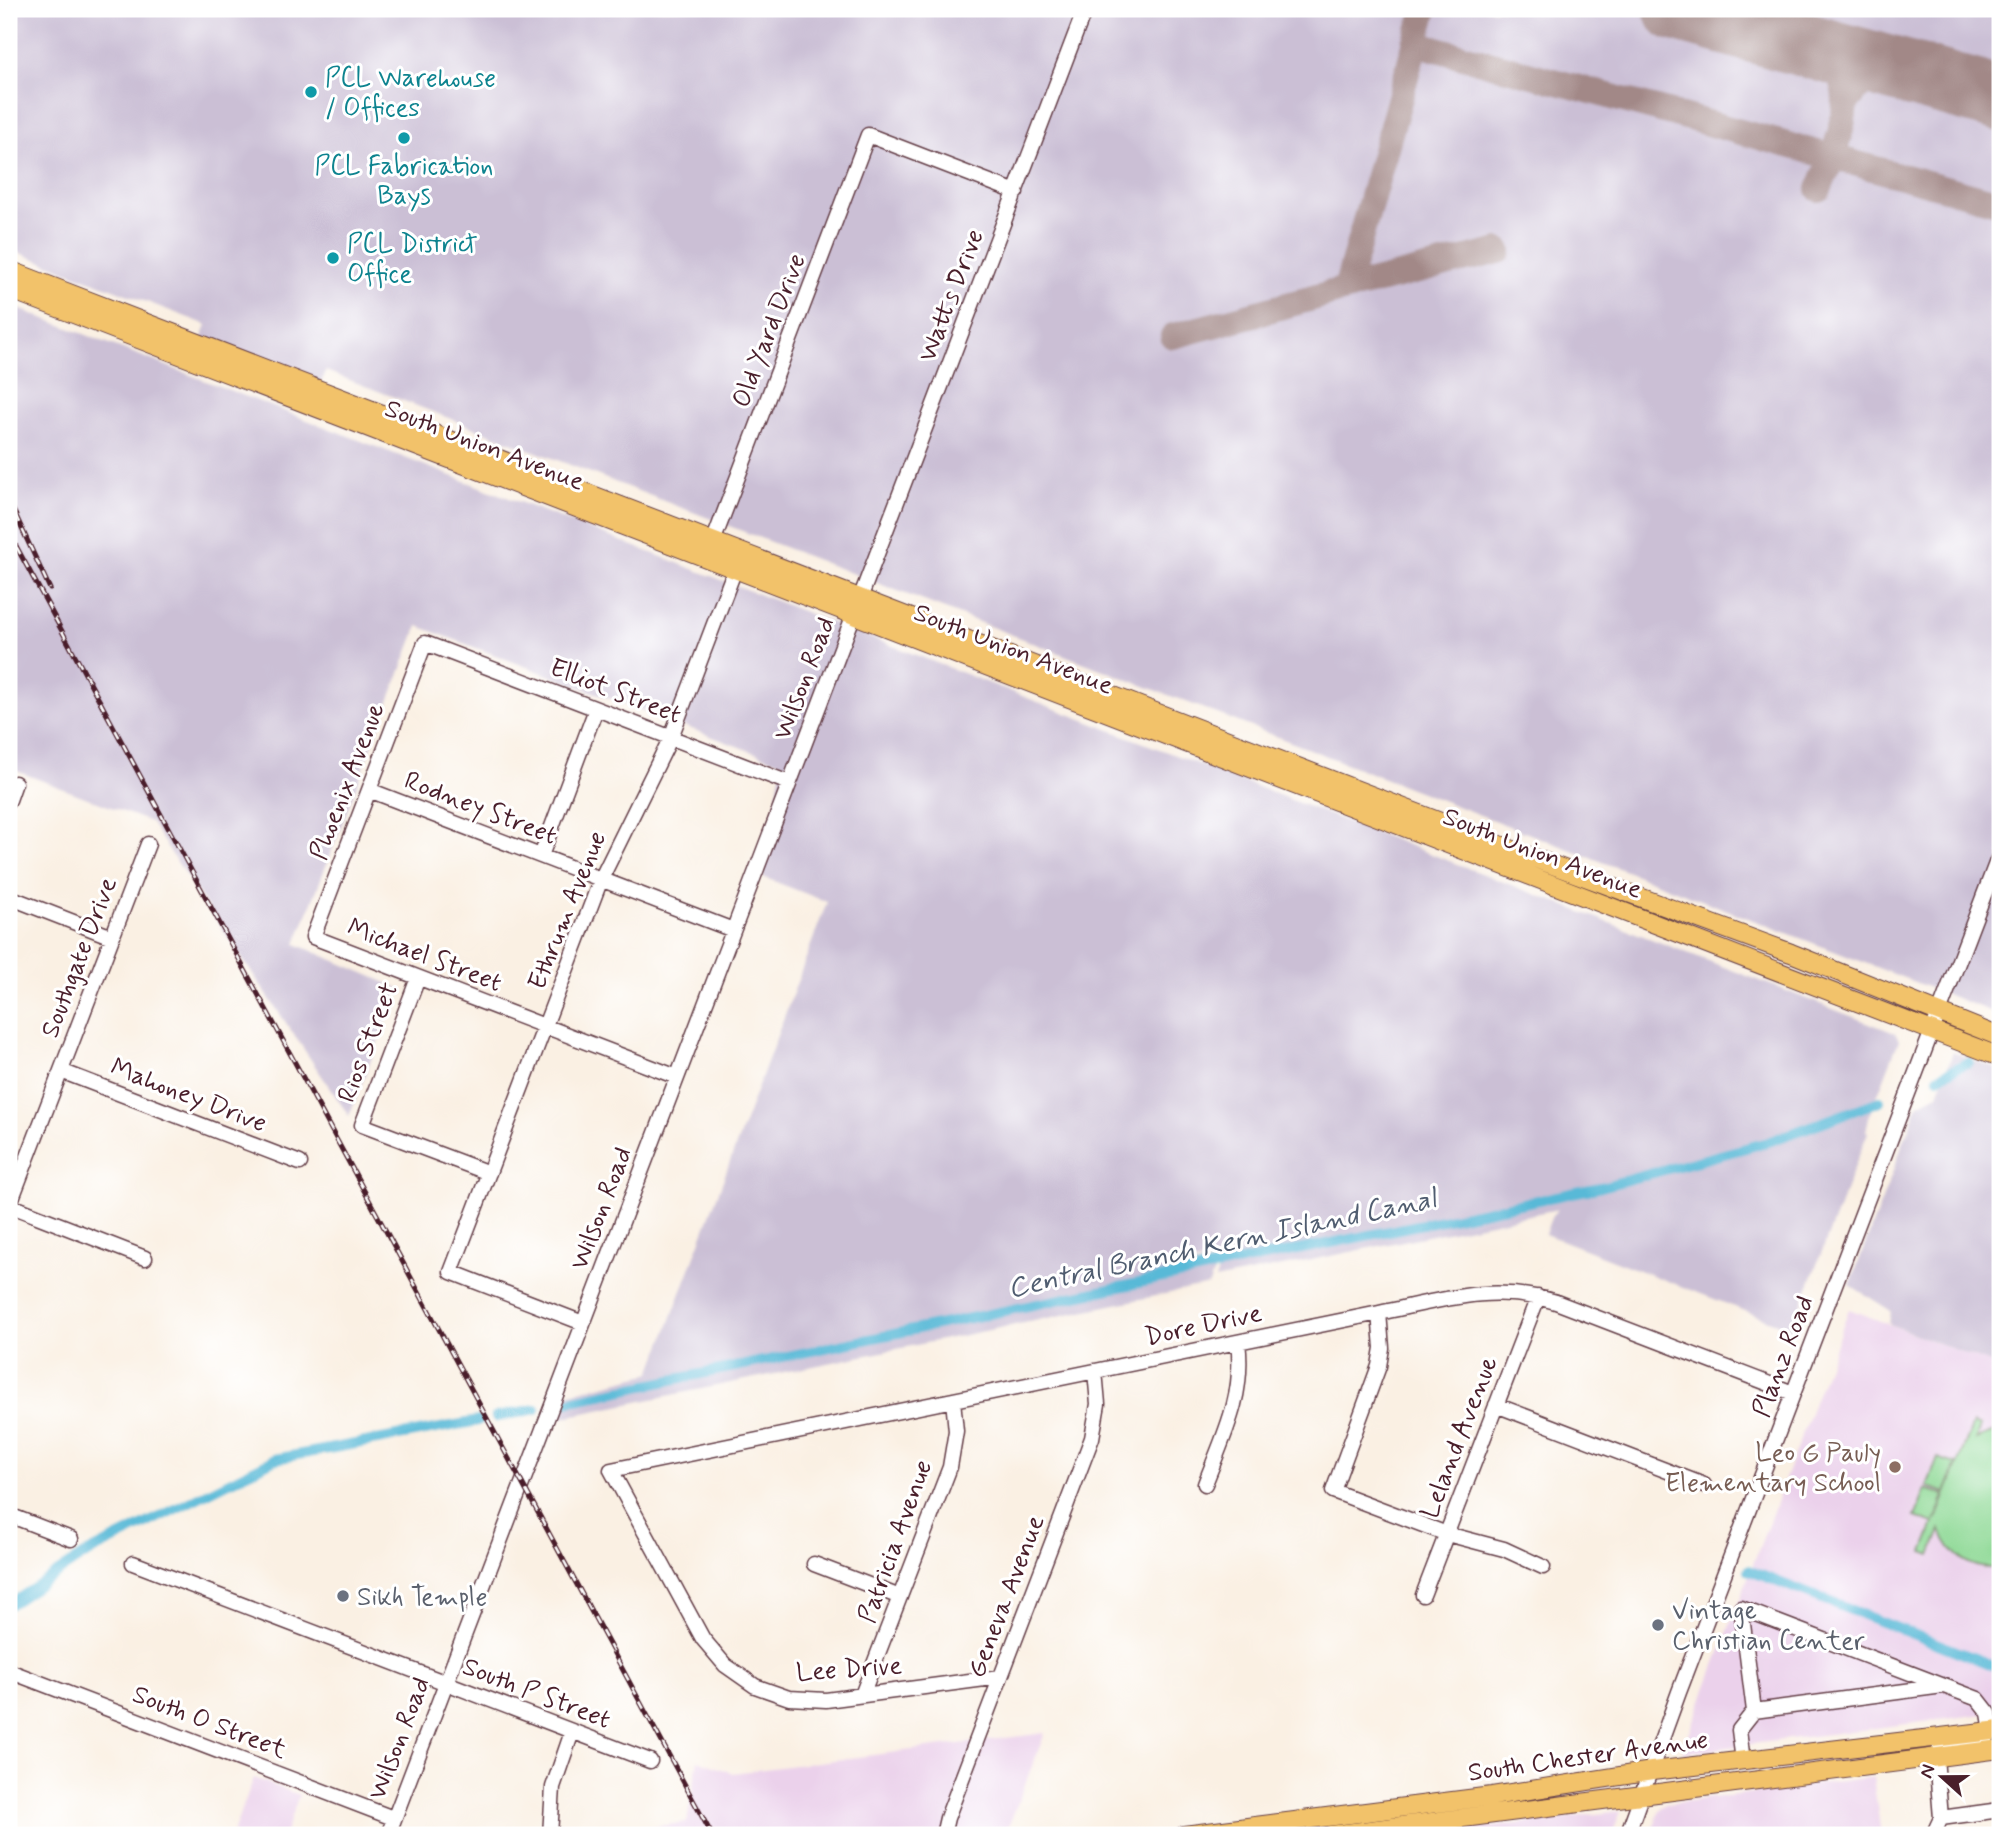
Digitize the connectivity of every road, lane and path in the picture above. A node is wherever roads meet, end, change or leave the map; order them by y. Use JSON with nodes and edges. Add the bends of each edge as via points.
{"nodes":[{"id":1,"x":1085,"y":9,"type":"edge"},
{"id":2,"x":1016,"y":192,"type":"junction"},
{"id":3,"x":9,"y":270,"type":"edge"},
{"id":4,"x":9,"y":279,"type":"edge"},
{"id":5,"x":38,"y":282,"type":"junction"},
{"id":6,"x":9,"y":289,"type":"edge"},
{"id":7,"x":50,"y":305,"type":"junction"},
{"id":8,"x":148,"y":324,"type":"junction"},
{"id":9,"x":159,"y":347,"type":"junction"},
{"id":10,"x":250,"y":363,"type":"junction"},
{"id":11,"x":267,"y":389,"type":"junction"},
{"id":12,"x":337,"y":397,"type":"junction"},
{"id":13,"x":429,"y":442,"type":"junction"},
{"id":14,"x":712,"y":542,"type":"junction"},
{"id":15,"x":735,"y":569,"type":"junction"},
{"id":16,"x":857,"y":607,"type":"junction"},
{"id":17,"x":425,"y":643,"type":"joint"},
{"id":18,"x":596,"y":709,"type":"junction"},
{"id":19,"x":1133,"y":713,"type":"junction"},
{"id":20,"x":671,"y":737,"type":"junction"},
{"id":21,"x":15,"y":783,"type":"dead end"},
{"id":22,"x":789,"y":783,"type":"junction"},
{"id":23,"x":369,"y":790,"type":"junction"},
{"id":24,"x":1311,"y":791,"type":"junction"},
{"id":25,"x":9,"y":800,"type":"edge"},
{"id":26,"x":1399,"y":806,"type":"junction"},
{"id":27,"x":1427,"y":835,"type":"junction"},
{"id":28,"x":148,"y":844,"type":"dead end"},
{"id":29,"x":2000,"y":853,"type":"edge"},
{"id":30,"x":1526,"y":855,"type":"junction"},
{"id":31,"x":541,"y":856,"type":"junction"},
{"id":32,"x":601,"y":879,"type":"junction"},
{"id":33,"x":9,"y":897,"type":"edge"},
{"id":34,"x":1659,"y":915,"type":"junction"},
{"id":35,"x":733,"y":930,"type":"junction"},
{"id":36,"x":112,"y":937,"type":"junction"},
{"id":37,"x":313,"y":937,"type":"joint"},
{"id":38,"x":418,"y":978,"type":"junction"},
{"id":39,"x":1939,"y":1013,"type":"junction"},
{"id":40,"x":545,"y":1026,"type":"junction"},
{"id":41,"x":1932,"y":1030,"type":"junction"},
{"id":42,"x":2000,"y":1037,"type":"edge"},
{"id":43,"x":2000,"y":1057,"type":"edge"},
{"id":44,"x":61,"y":1071,"type":"junction"},
{"id":45,"x":677,"y":1077,"type":"junction"},
{"id":46,"x":300,"y":1163,"type":"dead end"},
{"id":47,"x":489,"y":1173,"type":"junction"},
{"id":48,"x":9,"y":1206,"type":"edge"},
{"id":49,"x":145,"y":1258,"type":"dead end"},
{"id":50,"x":1538,"y":1297,"type":"junction"},
{"id":51,"x":1379,"y":1313,"type":"junction"},
{"id":52,"x":583,"y":1323,"type":"junction"},
{"id":53,"x":1238,"y":1342,"type":"junction"},
{"id":54,"x":1096,"y":1371,"type":"junction"},
{"id":55,"x":1793,"y":1393,"type":"junction"},
{"id":56,"x":953,"y":1400,"type":"junction"},
{"id":57,"x":1496,"y":1405,"type":"junction"},
{"id":58,"x":611,"y":1470,"type":"joint"},
{"id":59,"x":1205,"y":1484,"type":"dead end"},
{"id":60,"x":1704,"y":1485,"type":"dead end"},
{"id":61,"x":9,"y":1515,"type":"edge"},
{"id":62,"x":1447,"y":1534,"type":"junction"},
{"id":63,"x":71,"y":1539,"type":"dead end"},
{"id":64,"x":133,"y":1563,"type":"dead end"},
{"id":65,"x":814,"y":1564,"type":"dead end"},
{"id":66,"x":1543,"y":1567,"type":"dead end"},
{"id":67,"x":1423,"y":1595,"type":"dead end"},
{"id":68,"x":900,"y":1597,"type":"junction"},
{"id":69,"x":9,"y":1671,"type":"edge"},
{"id":70,"x":1000,"y":1677,"type":"junction"},
{"id":71,"x":445,"y":1683,"type":"junction"},
{"id":72,"x":1945,"y":1686,"type":"junction"},
{"id":73,"x":862,"y":1695,"type":"junction"},
{"id":74,"x":1754,"y":1710,"type":"junction"},
{"id":75,"x":1996,"y":1731,"type":"edge"},
{"id":76,"x":572,"y":1732,"type":"junction"},
{"id":77,"x":2000,"y":1749,"type":"edge"},
{"id":78,"x":1936,"y":1757,"type":"junction"},
{"id":79,"x":650,"y":1761,"type":"dead end"},
{"id":80,"x":1743,"y":1761,"type":"junction"},
{"id":81,"x":1651,"y":1770,"type":"junction"},
{"id":82,"x":1643,"y":1795,"type":"junction"},
{"id":83,"x":2000,"y":1810,"type":"edge"},
{"id":84,"x":393,"y":1818,"type":"junction"},
{"id":85,"x":1941,"y":1818,"type":"junction"},
{"id":86,"x":387,"y":1835,"type":"edge"},
{"id":87,"x":550,"y":1835,"type":"edge"},
{"id":88,"x":943,"y":1835,"type":"edge"},
{"id":89,"x":1184,"y":1835,"type":"edge"},
{"id":90,"x":1331,"y":1835,"type":"edge"},
{"id":91,"x":1627,"y":1835,"type":"edge"},
{"id":92,"x":1933,"y":1835,"type":"edge"}],
"edges":[{"from":1,"to":2,"type":"street","name":"Watts Drive"},
{"from":2,"to":14,"type":"street","name":"Old Yard Drive","via":[[869,135]]},
{"from":2,"to":16,"type":"street","name":"Watts Drive"},
{"from":3,"to":5,"type":"main road","name":"South Union Avenue"},
{"from":4,"to":5,"type":"main road","via":[[31,288]]},
{"from":5,"to":8,"type":"main road","name":"South Union Avenue"},
{"from":6,"to":7,"type":"main road","name":"South Union Avenue"},
{"from":7,"to":8,"type":"main road","via":[[73,304],[125,323]]},
{"from":7,"to":9,"type":"main road","name":"South Union Avenue"},
{"from":8,"to":10,"type":"main road","name":"South Union Avenue"},
{"from":9,"to":10,"type":"main road","via":[[168,342],[227,365]]},
{"from":9,"to":11,"type":"main road","name":"South Union Avenue"},
{"from":10,"to":12,"type":"main road","name":"South Union Avenue"},
{"from":11,"to":12,"type":"main road","via":[[279,385]]},
{"from":11,"to":13,"type":"main road","name":"South Union Avenue"},
{"from":12,"to":13,"type":"main road","name":"South Union Avenue"},
{"from":13,"to":14,"type":"main road","name":"South Union Avenue","via":[[510,473],[526,470]]},
{"from":13,"to":15,"type":"main road","name":"South Union Avenue"},
{"from":14,"to":16,"type":"main road","name":"South Union Avenue"},
{"from":15,"to":16,"type":"main road","name":"South Union Avenue"},
{"from":15,"to":20,"type":"street","name":"Ethrum Avenue"},
{"from":16,"to":19,"type":"main road","name":"South Union Avenue"},
{"from":16,"to":22,"type":"street","name":"Wilson Road"},
{"from":17,"to":18,"type":"street","name":"Elliot Street"},
{"from":17,"to":23,"type":"street","name":"Phoenix Avenue"},
{"from":18,"to":20,"type":"street","name":"Elliot Street"},
{"from":18,"to":31,"type":"street"},
{"from":19,"to":24,"type":"main road","name":"South Union Avenue"},
{"from":19,"to":26,"type":"main road","name":"South Union Avenue"},
{"from":20,"to":22,"type":"street","name":"Elliot Street"},
{"from":20,"to":32,"type":"street","name":"Ethrum Avenue"},
{"from":21,"to":25,"type":"street"},
{"from":22,"to":35,"type":"street","name":"Wilson Road"},
{"from":23,"to":31,"type":"street","name":"Rodney Street"},
{"from":23,"to":37,"type":"street","name":"Phoenix Avenue"},
{"from":24,"to":26,"type":"main road","via":[[1322,785],[1387,811]]},
{"from":24,"to":27,"type":"main road","name":"South Union Avenue"},
{"from":26,"to":30,"type":"main road","name":"South Union Avenue"},
{"from":27,"to":30,"type":"main road","via":[[1452,836],[1510,856]]},
{"from":27,"to":34,"type":"main road","name":"South Union Avenue"},
{"from":28,"to":36,"type":"street","name":"Southgate Drive"},
{"from":29,"to":39,"type":"street","name":"Planz Road"},
{"from":30,"to":34,"type":"main road","name":"South Union Avenue"},
{"from":31,"to":32,"type":"street","name":"Rodney Street"},
{"from":32,"to":35,"type":"street","name":"Rodney Street"},
{"from":32,"to":40,"type":"street","name":"Ethrum Avenue"},
{"from":33,"to":36,"type":"street"},
{"from":34,"to":39,"type":"main road","name":"South Union Avenue","via":[[1791,953]]},
{"from":34,"to":41,"type":"main road","name":"South Union Avenue"},
{"from":35,"to":45,"type":"street","name":"Wilson Road"},
{"from":36,"to":44,"type":"street","name":"Southgate Drive"},
{"from":37,"to":38,"type":"street","name":"Michael Street"},
{"from":38,"to":40,"type":"street","name":"Michael Street"},
{"from":38,"to":47,"type":"street","name":"Rios Street","via":[[362,1125]]},
{"from":39,"to":41,"type":"street","name":"Planz Road"},
{"from":39,"to":42,"type":"main road","name":"South Union Avenue"},
{"from":40,"to":45,"type":"street","name":"Michael Street"},
{"from":40,"to":47,"type":"street","name":"Ethrum Avenue"},
{"from":41,"to":43,"type":"main road","name":"South Union Avenue"},
{"from":41,"to":55,"type":"street","name":"Planz Road"},
{"from":44,"to":46,"type":"street","name":"Mahoney Drive"},
{"from":44,"to":48,"type":"street","name":"Southgate Drive"},
{"from":45,"to":52,"type":"street","name":"Wilson Road"},
{"from":47,"to":52,"type":"street","name":"Ethrum Avenue","via":[[451,1272]]},
{"from":48,"to":49,"type":"street"},
{"from":50,"to":51,"type":"street","name":"Dore Drive","via":[[1477,1293]]},
{"from":50,"to":55,"type":"street","name":"Dore Drive"},
{"from":50,"to":57,"type":"street","name":"Leland Avenue"},
{"from":51,"to":53,"type":"street","name":"Dore Drive"},
{"from":51,"to":62,"type":"street","via":[[1379,1366],[1333,1491]]},
{"from":52,"to":71,"type":"street","name":"Wilson Road"},
{"from":53,"to":54,"type":"street","name":"Dore Drive"},
{"from":53,"to":59,"type":"street","via":[[1237,1398]]},
{"from":54,"to":56,"type":"street","name":"Dore Drive"},
{"from":54,"to":70,"type":"street","name":"Geneva Avenue","via":[[1098,1404],[1092,1438]]},
{"from":55,"to":81,"type":"street","name":"Planz Road"},
{"from":56,"to":58,"type":"street","name":"Dore Drive"},
{"from":56,"to":68,"type":"street","name":"Patricia Avenue","via":[[956,1431],[950,1467]]},
{"from":57,"to":60,"type":"street"},
{"from":57,"to":62,"type":"street","name":"Leland Avenue"},
{"from":58,"to":73,"type":"street","name":"Lee Drive","via":[[703,1639],[725,1665],[755,1686],[789,1698],[826,1700]]},
{"from":61,"to":63,"type":"street"},
{"from":62,"to":66,"type":"street","via":[[1504,1549]]},
{"from":62,"to":67,"type":"street","name":"Leland Avenue"},
{"from":64,"to":71,"type":"street","name":"South P Street"},
{"from":65,"to":68,"type":"street"},
{"from":68,"to":73,"type":"street","name":"Patricia Avenue"},
{"from":69,"to":84,"type":"street","name":"South O Street"},
{"from":70,"to":73,"type":"street","name":"Lee Drive"},
{"from":70,"to":88,"type":"street","name":"Geneva Avenue"},
{"from":71,"to":76,"type":"street","name":"South P Street"},
{"from":71,"to":84,"type":"street","name":"Wilson Road"},
{"from":72,"to":74,"type":"street"},
{"from":72,"to":74,"type":"street","via":[[1741,1608]]},
{"from":72,"to":75,"type":"street","via":[[1978,1699]]},
{"from":74,"to":80,"type":"street","via":[[1739,1730]]},
{"from":75,"to":78,"type":"street","via":[[1985,1740],[1942,1749]]},
{"from":75,"to":80,"type":"main road","name":"South Chester Avenue"},
{"from":76,"to":79,"type":"street","name":"South P Street"},
{"from":76,"to":87,"type":"street","via":[[553,1787]]},
{"from":77,"to":78,"type":"main road","name":"South Chester Avenue"},
{"from":78,"to":82,"type":"main road","name":"South Chester Avenue"},
{"from":78,"to":85,"type":"street"},
{"from":80,"to":81,"type":"main road","name":"South Chester Avenue"},
{"from":81,"to":82,"type":"street","name":"Planz Road"},
{"from":81,"to":89,"type":"main road","name":"South Chester Avenue","via":[[1492,1796]]},
{"from":82,"to":90,"type":"main road","name":"South Chester Avenue"},
{"from":82,"to":91,"type":"street","name":"Planz Road"},
{"from":83,"to":85,"type":"street"},
{"from":84,"to":86,"type":"street","name":"Wilson Road"},
{"from":85,"to":92,"type":"street"}]}
